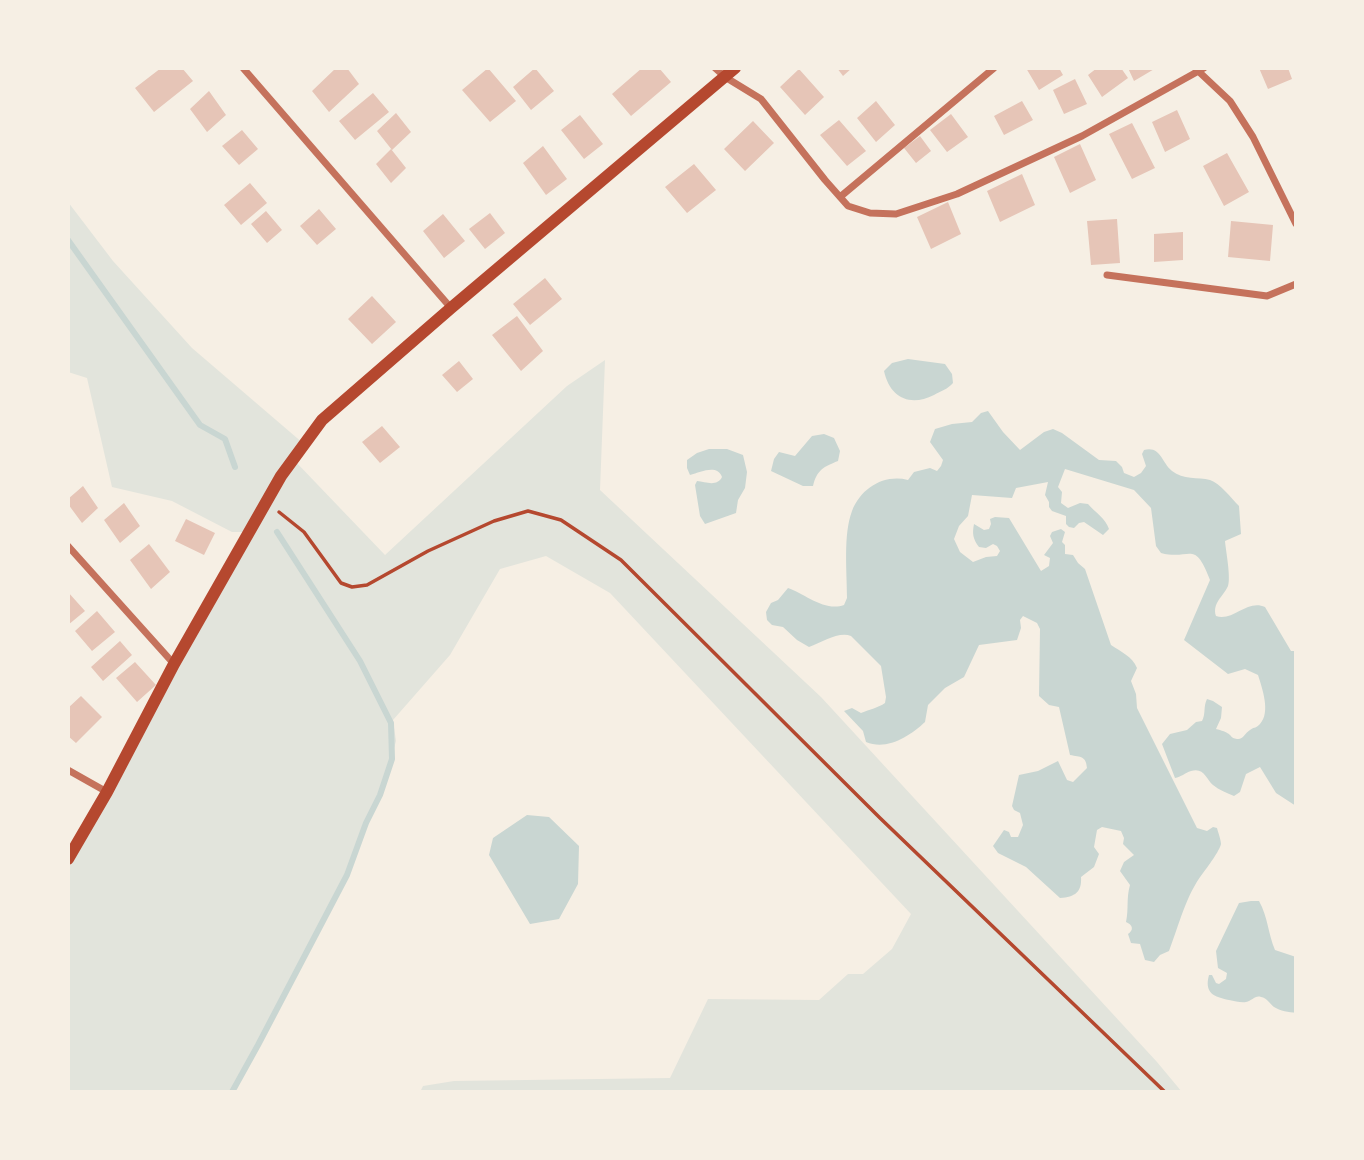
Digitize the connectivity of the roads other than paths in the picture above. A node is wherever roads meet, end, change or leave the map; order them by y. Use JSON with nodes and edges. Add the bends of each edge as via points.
{"nodes":[{"id":1,"x":243,"y":68,"type":"edge"},
{"id":2,"x":994,"y":68,"type":"edge"},
{"id":3,"x":1199,"y":69,"type":"edge"},
{"id":4,"x":725,"y":71,"type":"edge"},
{"id":5,"x":840,"y":197,"type":"junction"},
{"id":6,"x":1296,"y":224,"type":"edge"},
{"id":7,"x":1107,"y":275,"type":"dead end"},
{"id":8,"x":1296,"y":284,"type":"edge"},
{"id":9,"x":451,"y":309,"type":"junction"},
{"id":10,"x":68,"y":546,"type":"edge"},
{"id":11,"x":174,"y":664,"type":"junction"},
{"id":12,"x":68,"y":770,"type":"edge"},
{"id":13,"x":107,"y":792,"type":"junction"},
{"id":14,"x":68,"y":859,"type":"edge"}],
"edges":[{"from":1,"to":9,"type":"street"},
{"from":2,"to":5,"type":"street"},
{"from":3,"to":5,"type":"street","via":[[1082,135],[957,194],[896,214],[870,213],[848,206]]},
{"from":3,"to":6,"type":"street","via":[[1230,101],[1247,128]]},
{"from":4,"to":5,"type":"street","via":[[761,99]]},
{"from":4,"to":9,"type":"main road"},
{"from":7,"to":8,"type":"street","via":[[1267,296]]},
{"from":9,"to":11,"type":"main road","via":[[322,420],[281,476]]},
{"from":10,"to":11,"type":"street"},
{"from":11,"to":13,"type":"main road"},
{"from":12,"to":13,"type":"street"},
{"from":13,"to":14,"type":"main road"}]}
